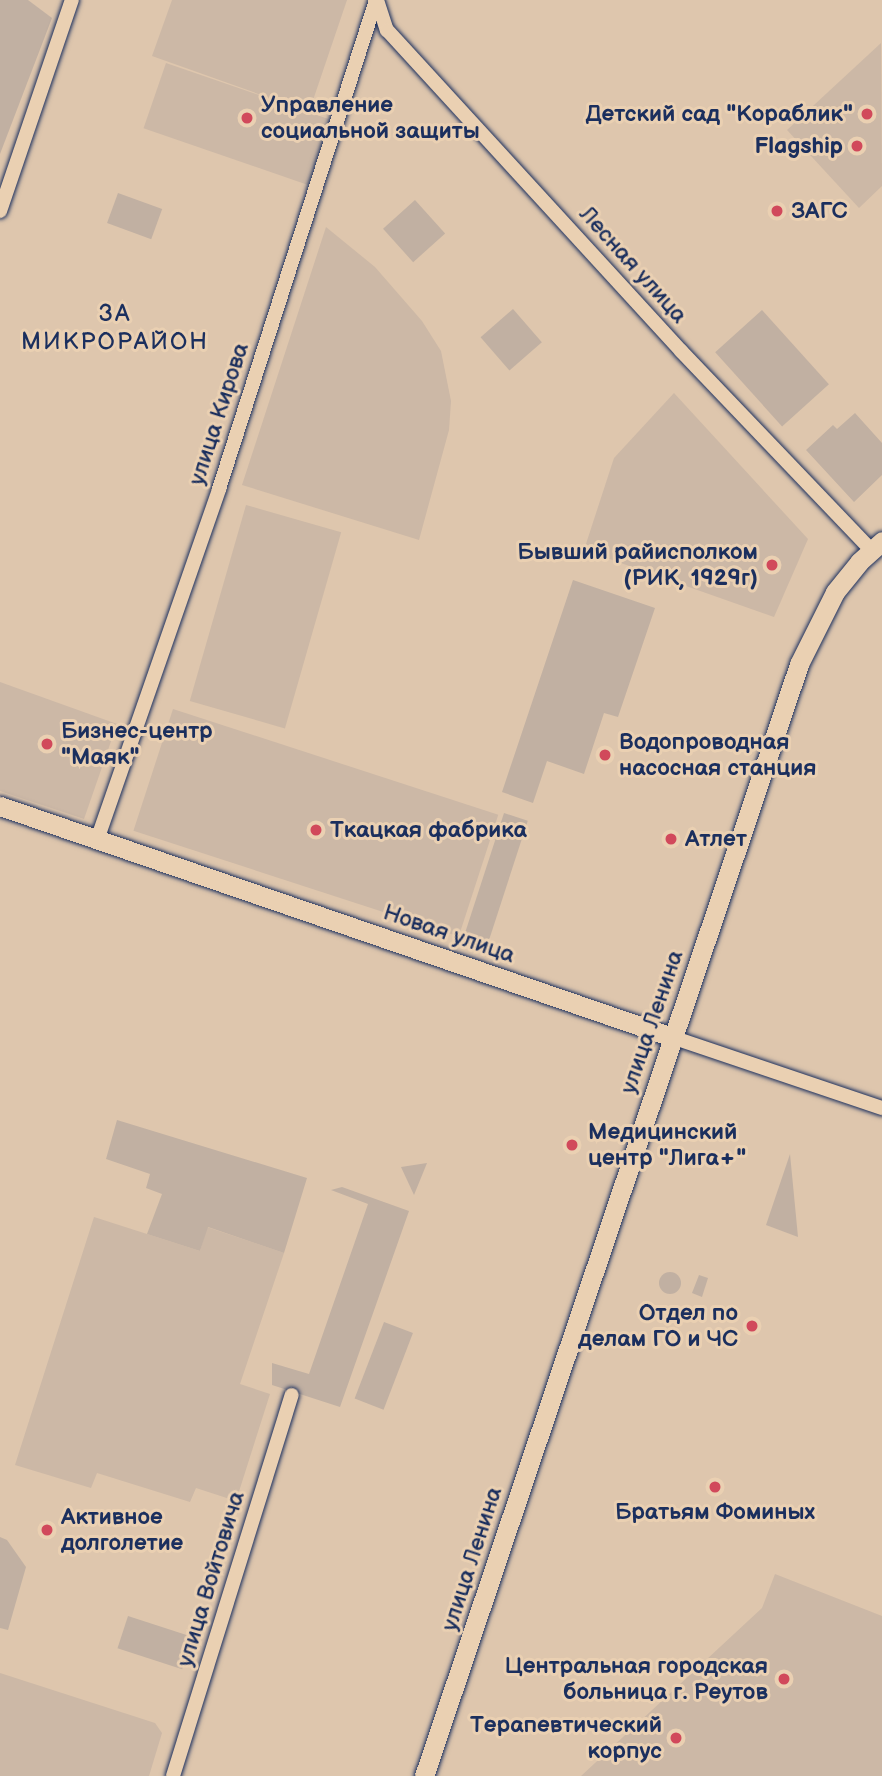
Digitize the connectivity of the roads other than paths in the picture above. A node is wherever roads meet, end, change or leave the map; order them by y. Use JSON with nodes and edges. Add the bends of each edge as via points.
{"nodes":[{"id":1,"x":72,"y":0,"type":"edge"},
{"id":2,"x":377,"y":0,"type":"edge"},
{"id":3,"x":0,"y":211,"type":"edge"},
{"id":4,"x":877,"y":546,"type":"edge"},
{"id":5,"x":0,"y":806,"type":"edge"},
{"id":6,"x":97,"y":840,"type":"junction"},
{"id":7,"x":672,"y":1037,"type":"junction"},
{"id":8,"x":882,"y":1108,"type":"edge"},
{"id":9,"x":292,"y":1395,"type":"dead end"},
{"id":10,"x":428,"y":1771,"type":"edge"},
{"id":11,"x":173,"y":1776,"type":"edge"}],
"edges":[{"from":1,"to":3,"type":"street"},
{"from":2,"to":4,"type":"street","name":"Лесная улица","via":[[387,30],[681,351]]},
{"from":2,"to":6,"type":"street","name":"улица Кирова","via":[[219,489]]},
{"from":4,"to":7,"type":"street","name":"улица Ленина","via":[[835,592],[799,664]]},
{"from":5,"to":6,"type":"street","name":"Новая улица"},
{"from":6,"to":7,"type":"street","name":"Новая улица"},
{"from":7,"to":8,"type":"street","name":"Новая улица"},
{"from":7,"to":10,"type":"street","name":"улица Ленина"},
{"from":9,"to":11,"type":"street","name":"улица Войтовича"}]}
